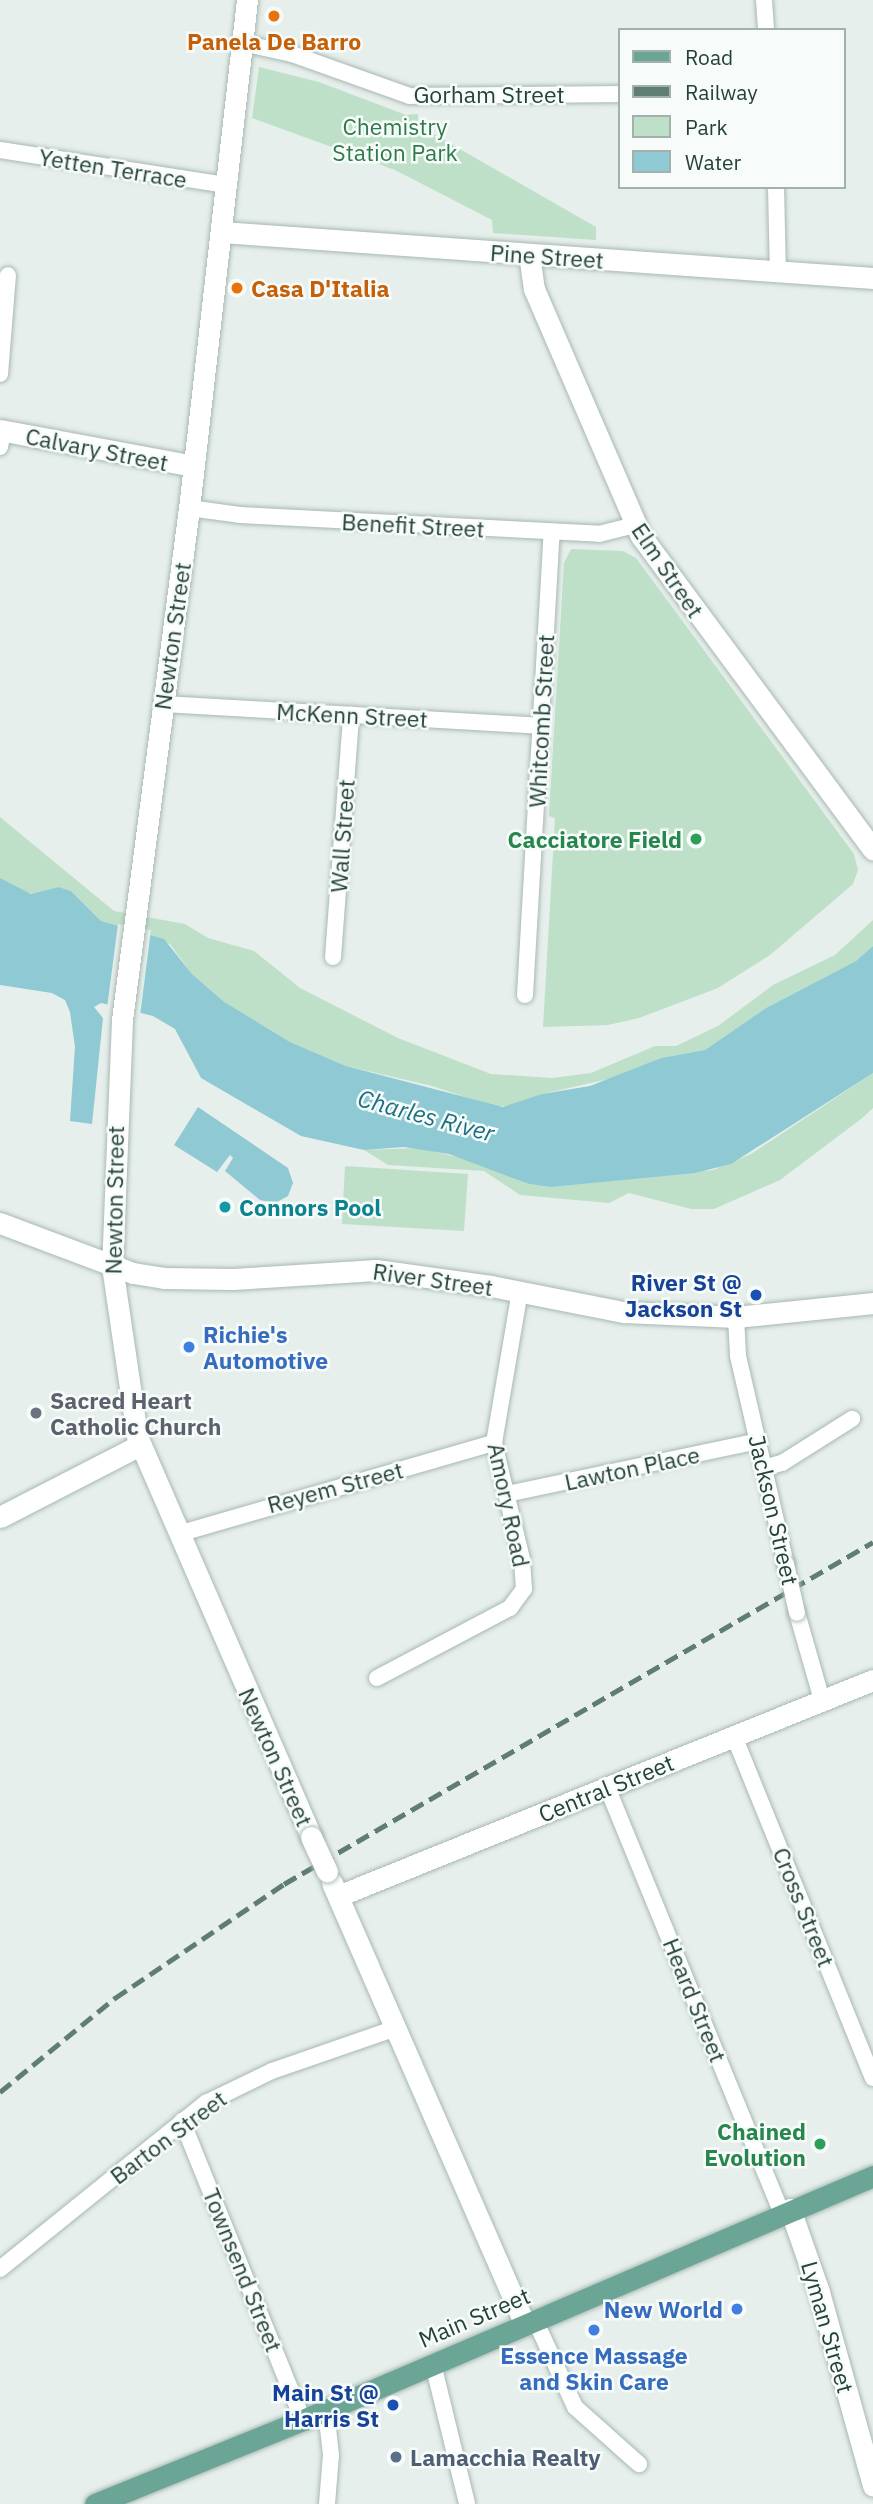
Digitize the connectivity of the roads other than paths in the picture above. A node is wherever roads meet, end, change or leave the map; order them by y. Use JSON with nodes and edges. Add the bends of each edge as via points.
{"nodes":[{"id":1,"x":247,"y":0,"type":"edge"},
{"id":2,"x":764,"y":0,"type":"edge"},
{"id":3,"x":766,"y":28,"type":"edge"},
{"id":4,"x":242,"y":43,"type":"junction"},
{"id":5,"x":618,"y":94,"type":"edge"},
{"id":6,"x":0,"y":150,"type":"edge"},
{"id":7,"x":226,"y":185,"type":"junction"},
{"id":8,"x":776,"y":189,"type":"edge"},
{"id":9,"x":222,"y":232,"type":"junction"},
{"id":10,"x":529,"y":254,"type":"junction"},
{"id":11,"x":778,"y":272,"type":"junction"},
{"id":12,"x":8,"y":275,"type":"dead end"},
{"id":13,"x":873,"y":278,"type":"edge"},
{"id":14,"x":0,"y":374,"type":"edge"},
{"id":15,"x":1,"y":436,"type":"edge"},
{"id":16,"x":194,"y":466,"type":"junction"},
{"id":17,"x":189,"y":508,"type":"junction"},
{"id":18,"x":636,"y":525,"type":"junction"},
{"id":19,"x":552,"y":532,"type":"junction"},
{"id":20,"x":163,"y":704,"type":"junction"},
{"id":21,"x":351,"y":715,"type":"junction"},
{"id":22,"x":540,"y":726,"type":"junction"},
{"id":23,"x":873,"y":850,"type":"edge"},
{"id":24,"x":333,"y":957,"type":"dead end"},
{"id":25,"x":525,"y":995,"type":"dead end"},
{"id":26,"x":0,"y":1223,"type":"edge"},
{"id":27,"x":112,"y":1266,"type":"junction"},
{"id":28,"x":520,"y":1291,"type":"junction"},
{"id":29,"x":873,"y":1303,"type":"edge"},
{"id":30,"x":736,"y":1317,"type":"junction"},
{"id":31,"x":852,"y":1419,"type":"dead end"},
{"id":32,"x":758,"y":1441,"type":"junction"},
{"id":33,"x":494,"y":1443,"type":"junction"},
{"id":34,"x":140,"y":1445,"type":"junction"},
{"id":35,"x":764,"y":1468,"type":"junction"},
{"id":36,"x":507,"y":1494,"type":"junction"},
{"id":37,"x":0,"y":1517,"type":"edge"},
{"id":38,"x":178,"y":1534,"type":"junction"},
{"id":39,"x":377,"y":1678,"type":"dead end"},
{"id":40,"x":873,"y":1680,"type":"edge"},
{"id":41,"x":822,"y":1700,"type":"junction"},
{"id":42,"x":734,"y":1736,"type":"junction"},
{"id":43,"x":607,"y":1787,"type":"junction"},
{"id":44,"x":338,"y":1896,"type":"junction"},
{"id":45,"x":396,"y":2028,"type":"junction"},
{"id":46,"x":873,"y":2078,"type":"edge"},
{"id":47,"x":182,"y":2121,"type":"junction"},
{"id":48,"x":873,"y":2176,"type":"edge"},
{"id":49,"x":786,"y":2211,"type":"junction"},
{"id":50,"x":0,"y":2269,"type":"edge"},
{"id":51,"x":530,"y":2322,"type":"junction"},
{"id":52,"x":433,"y":2364,"type":"junction"},
{"id":53,"x":326,"y":2410,"type":"junction"},
{"id":54,"x":303,"y":2420,"type":"junction"},
{"id":55,"x":639,"y":2464,"type":"dead end"},
{"id":56,"x":873,"y":2486,"type":"edge"},
{"id":57,"x":94,"y":2504,"type":"edge"},
{"id":58,"x":327,"y":2504,"type":"edge"},
{"id":59,"x":467,"y":2504,"type":"edge"}],
"edges":[{"from":1,"to":4,"type":"main road","name":"Newton Street"},
{"from":2,"to":3,"type":"street"},
{"from":4,"to":5,"type":"street","name":"Gorham Street","via":[[292,54],[410,96]]},
{"from":4,"to":7,"type":"main road","name":"Newton Street"},
{"from":6,"to":7,"type":"street","name":"Yetten Terrace"},
{"from":7,"to":9,"type":"main road","name":"Newton Street"},
{"from":8,"to":11,"type":"street"},
{"from":9,"to":10,"type":"main road","name":"Pine Street"},
{"from":9,"to":16,"type":"main road","name":"Newton Street"},
{"from":10,"to":11,"type":"main road","name":"Pine Street"},
{"from":10,"to":18,"type":"main road","name":"Elm Street","via":[[534,289]]},
{"from":11,"to":13,"type":"main road","name":"Pine Street"},
{"from":12,"to":14,"type":"street"},
{"from":15,"to":16,"type":"main road","name":"Calvary Street"},
{"from":16,"to":17,"type":"main road","name":"Newton Street"},
{"from":17,"to":19,"type":"street","name":"Benefit Street","via":[[240,515]]},
{"from":17,"to":20,"type":"main road","name":"Newton Street"},
{"from":18,"to":19,"type":"street","name":"Benefit Street","via":[[606,534]]},
{"from":18,"to":23,"type":"main road","name":"Elm Street"},
{"from":19,"to":22,"type":"street","name":"Whitcomb Street"},
{"from":20,"to":21,"type":"street","name":"McKenn Street"},
{"from":20,"to":27,"type":"main road","name":"Newton Street","via":[[122,1020]]},
{"from":21,"to":22,"type":"street","name":"McKenn Street"},
{"from":21,"to":24,"type":"street","name":"Wall Street"},
{"from":22,"to":25,"type":"street","name":"Whitcomb Street"},
{"from":26,"to":27,"type":"main road","name":"River Street"},
{"from":27,"to":28,"type":"main road","name":"River Street","via":[[153,1277],[214,1280],[376,1270]]},
{"from":27,"to":34,"type":"main road","name":"Newton Street","via":[[128,1395]]},
{"from":28,"to":30,"type":"main road","name":"River Street","via":[[624,1312]]},
{"from":28,"to":33,"type":"street","name":"Amory Road"},
{"from":29,"to":30,"type":"main road","name":"River Street"},
{"from":30,"to":32,"type":"street","name":"Jackson Street","via":[[737,1349]]},
{"from":31,"to":35,"type":"street","via":[[792,1457]]},
{"from":32,"to":35,"type":"street","name":"Jackson Street"},
{"from":32,"to":36,"type":"street","name":"Lawton Place"},
{"from":33,"to":36,"type":"street","name":"Amory Road"},
{"from":33,"to":38,"type":"street","name":"Reyem Street"},
{"from":34,"to":37,"type":"main road"},
{"from":34,"to":38,"type":"main road","name":"Newton Street"},
{"from":35,"to":41,"type":"street","name":"Jackson Street","bridge":true},
{"from":36,"to":39,"type":"street","name":"Amory Road","via":[[522,1559],[520,1597],[510,1608]]},
{"from":38,"to":44,"type":"main road","name":"Newton Street","bridge":true},
{"from":40,"to":41,"type":"main road","name":"Central Street"},
{"from":41,"to":42,"type":"main road","name":"Central Street"},
{"from":42,"to":43,"type":"main road","name":"Central Street"},
{"from":42,"to":46,"type":"street","name":"Cross Street"},
{"from":43,"to":44,"type":"main road","name":"Central Street"},
{"from":43,"to":49,"type":"street","name":"Heard Street"},
{"from":44,"to":45,"type":"main road","name":"Newton Street"},
{"from":45,"to":47,"type":"street","name":"Barton Street","via":[[257,2078]]},
{"from":45,"to":51,"type":"main road","name":"Newton Street"},
{"from":47,"to":50,"type":"street","name":"Barton Street"},
{"from":47,"to":54,"type":"street","name":"Townsend Street"},
{"from":48,"to":49,"type":"main road","name":"Main Street"},
{"from":49,"to":51,"type":"main road","name":"Main Street"},
{"from":49,"to":56,"type":"main road","name":"Lyman Street","via":[[819,2292]]},
{"from":51,"to":52,"type":"main road","name":"Main Street"},
{"from":51,"to":55,"type":"street","via":[[575,2407]]},
{"from":52,"to":53,"type":"main road","name":"Main Street"},
{"from":52,"to":59,"type":"street"},
{"from":53,"to":54,"type":"main road","name":"Main Street"},
{"from":53,"to":58,"type":"street","via":[[331,2455]]},
{"from":54,"to":57,"type":"main road","name":"Main Street"}]}
